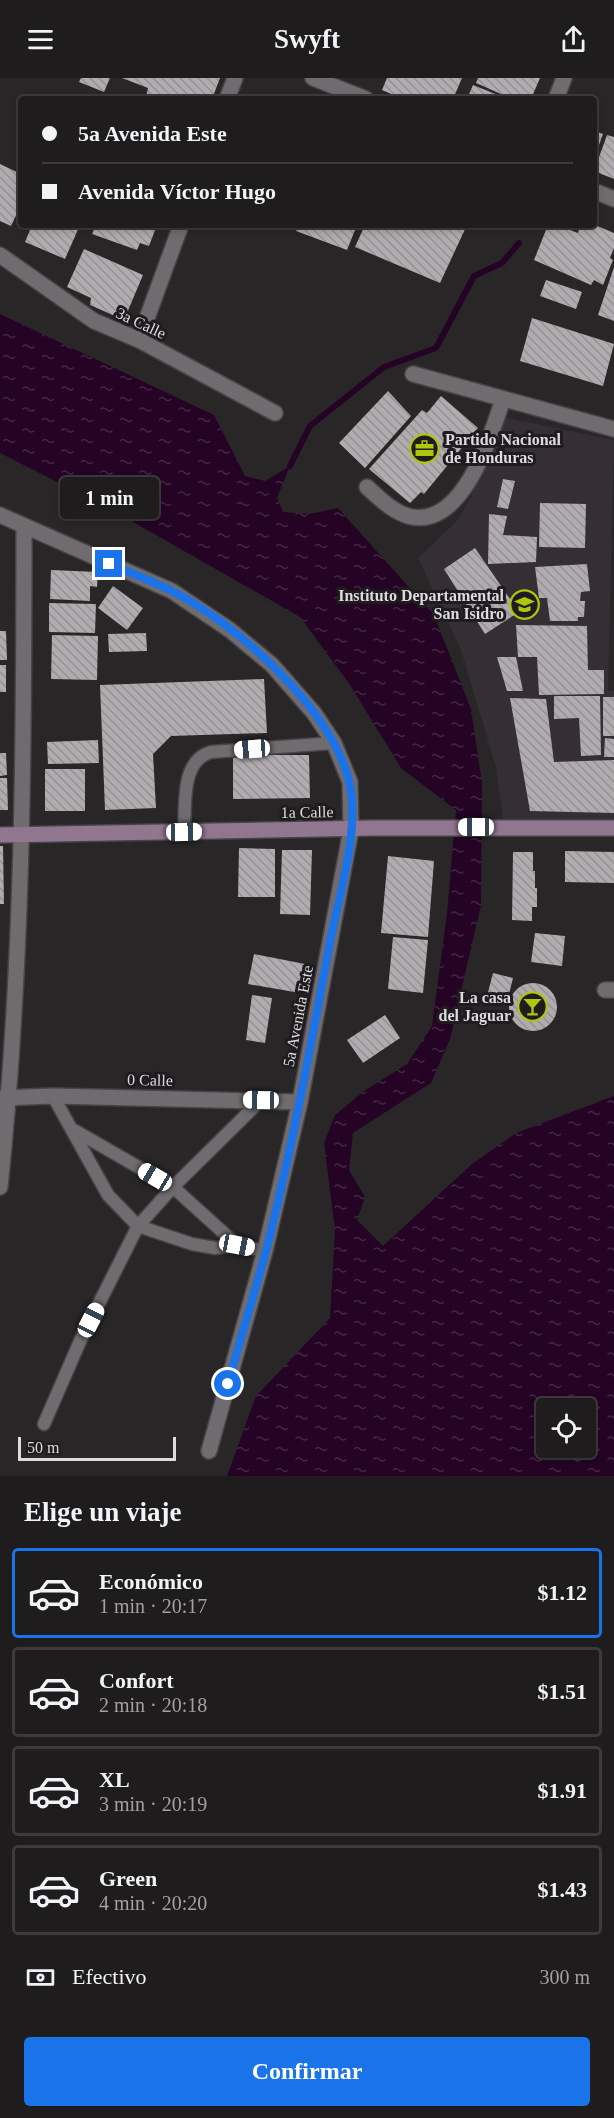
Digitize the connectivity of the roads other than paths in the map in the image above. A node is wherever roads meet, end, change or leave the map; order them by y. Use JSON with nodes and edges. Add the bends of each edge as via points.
{"nodes":[{"id":1,"x":235,"y":78,"type":"edge"},
{"id":2,"x":313,"y":78,"type":"edge"},
{"id":3,"x":564,"y":78,"type":"edge"},
{"id":4,"x":228,"y":96,"type":"edge"},
{"id":5,"x":358,"y":96,"type":"edge"},
{"id":6,"x":557,"y":96,"type":"edge"},
{"id":7,"x":597,"y":192,"type":"edge"},
{"id":8,"x":614,"y":199,"type":"edge"},
{"id":9,"x":180,"y":228,"type":"edge"},
{"id":10,"x":0,"y":255,"type":"edge"},
{"id":11,"x":139,"y":340,"type":"junction"},
{"id":12,"x":413,"y":374,"type":"dead end"},
{"id":13,"x":503,"y":399,"type":"junction"},
{"id":14,"x":274,"y":413,"type":"dead end"},
{"id":15,"x":614,"y":429,"type":"edge"},
{"id":16,"x":367,"y":487,"type":"dead end"},
{"id":17,"x":0,"y":515,"type":"edge"},
{"id":18,"x":24,"y":528,"type":"junction"},
{"id":19,"x":334,"y":742,"type":"junction"},
{"id":20,"x":614,"y":828,"type":"edge"},
{"id":21,"x":351,"y":830,"type":"junction"},
{"id":22,"x":184,"y":832,"type":"junction"},
{"id":23,"x":0,"y":835,"type":"edge"},
{"id":24,"x":23,"y":835,"type":"junction"},
{"id":25,"x":53,"y":1096,"type":"junction"},
{"id":26,"x":5,"y":1098,"type":"edge"},
{"id":27,"x":261,"y":1100,"type":"junction"},
{"id":28,"x":300,"y":1102,"type":"junction"},
{"id":29,"x":4,"y":1124,"type":"edge"},
{"id":30,"x":69,"y":1126,"type":"junction"},
{"id":31,"x":0,"y":1187,"type":"edge"},
{"id":32,"x":173,"y":1187,"type":"junction"},
{"id":33,"x":138,"y":1226,"type":"junction"},
{"id":34,"x":237,"y":1245,"type":"junction"},
{"id":35,"x":266,"y":1251,"type":"junction"},
{"id":36,"x":44,"y":1424,"type":"dead end"},
{"id":37,"x":208,"y":1451,"type":"dead end"}],
"edges":[{"from":1,"to":4,"type":"street"},
{"from":2,"to":5,"type":"street"},
{"from":3,"to":6,"type":"street"},
{"from":7,"to":8,"type":"street"},
{"from":9,"to":11,"type":"street"},
{"from":10,"to":11,"type":"street","name":"3a Calle","via":[[94,321]]},
{"from":11,"to":14,"type":"street","name":"3a Calle"},
{"from":12,"to":13,"type":"street"},
{"from":13,"to":15,"type":"street"},
{"from":13,"to":16,"type":"street","via":[[474,472],[459,496],[443,511],[428,517],[408,516],[389,507]]},
{"from":17,"to":18,"type":"street","name":"5a Avenida Este"},
{"from":18,"to":19,"type":"street","name":"5a Avenida Este","via":[[172,591],[230,630],[272,665]]},
{"from":18,"to":24,"type":"street"},
{"from":19,"to":21,"type":"street","name":"5a Avenida Este","via":[[350,782]]},
{"from":19,"to":22,"type":"lane","via":[[200,755],[191,766],[187,782]]},
{"from":20,"to":21,"type":"street","name":"1a Calle"},
{"from":21,"to":22,"type":"street","name":"1a Calle"},
{"from":21,"to":28,"type":"street","name":"5a Avenida Este"},
{"from":22,"to":24,"type":"street","name":"1a Calle"},
{"from":23,"to":24,"type":"street","name":"1a Calle"},
{"from":24,"to":26,"type":"street"},
{"from":25,"to":26,"type":"street","name":"0 Calle"},
{"from":25,"to":27,"type":"street","name":"0 Calle"},
{"from":25,"to":30,"type":"lane"},
{"from":26,"to":29,"type":"street"},
{"from":27,"to":28,"type":"street","name":"0 Calle"},
{"from":27,"to":32,"type":"lane"},
{"from":28,"to":35,"type":"street","name":"5a Avenida Este"},
{"from":29,"to":31,"type":"street"},
{"from":30,"to":32,"type":"lane"},
{"from":30,"to":33,"type":"lane","via":[[108,1195]]},
{"from":32,"to":33,"type":"lane"},
{"from":32,"to":34,"type":"lane"},
{"from":33,"to":34,"type":"lane","via":[[192,1244],[215,1248]]},
{"from":33,"to":36,"type":"lane","via":[[81,1339]]},
{"from":34,"to":35,"type":"lane"},
{"from":35,"to":37,"type":"street","name":"5a Avenida Este"}]}
